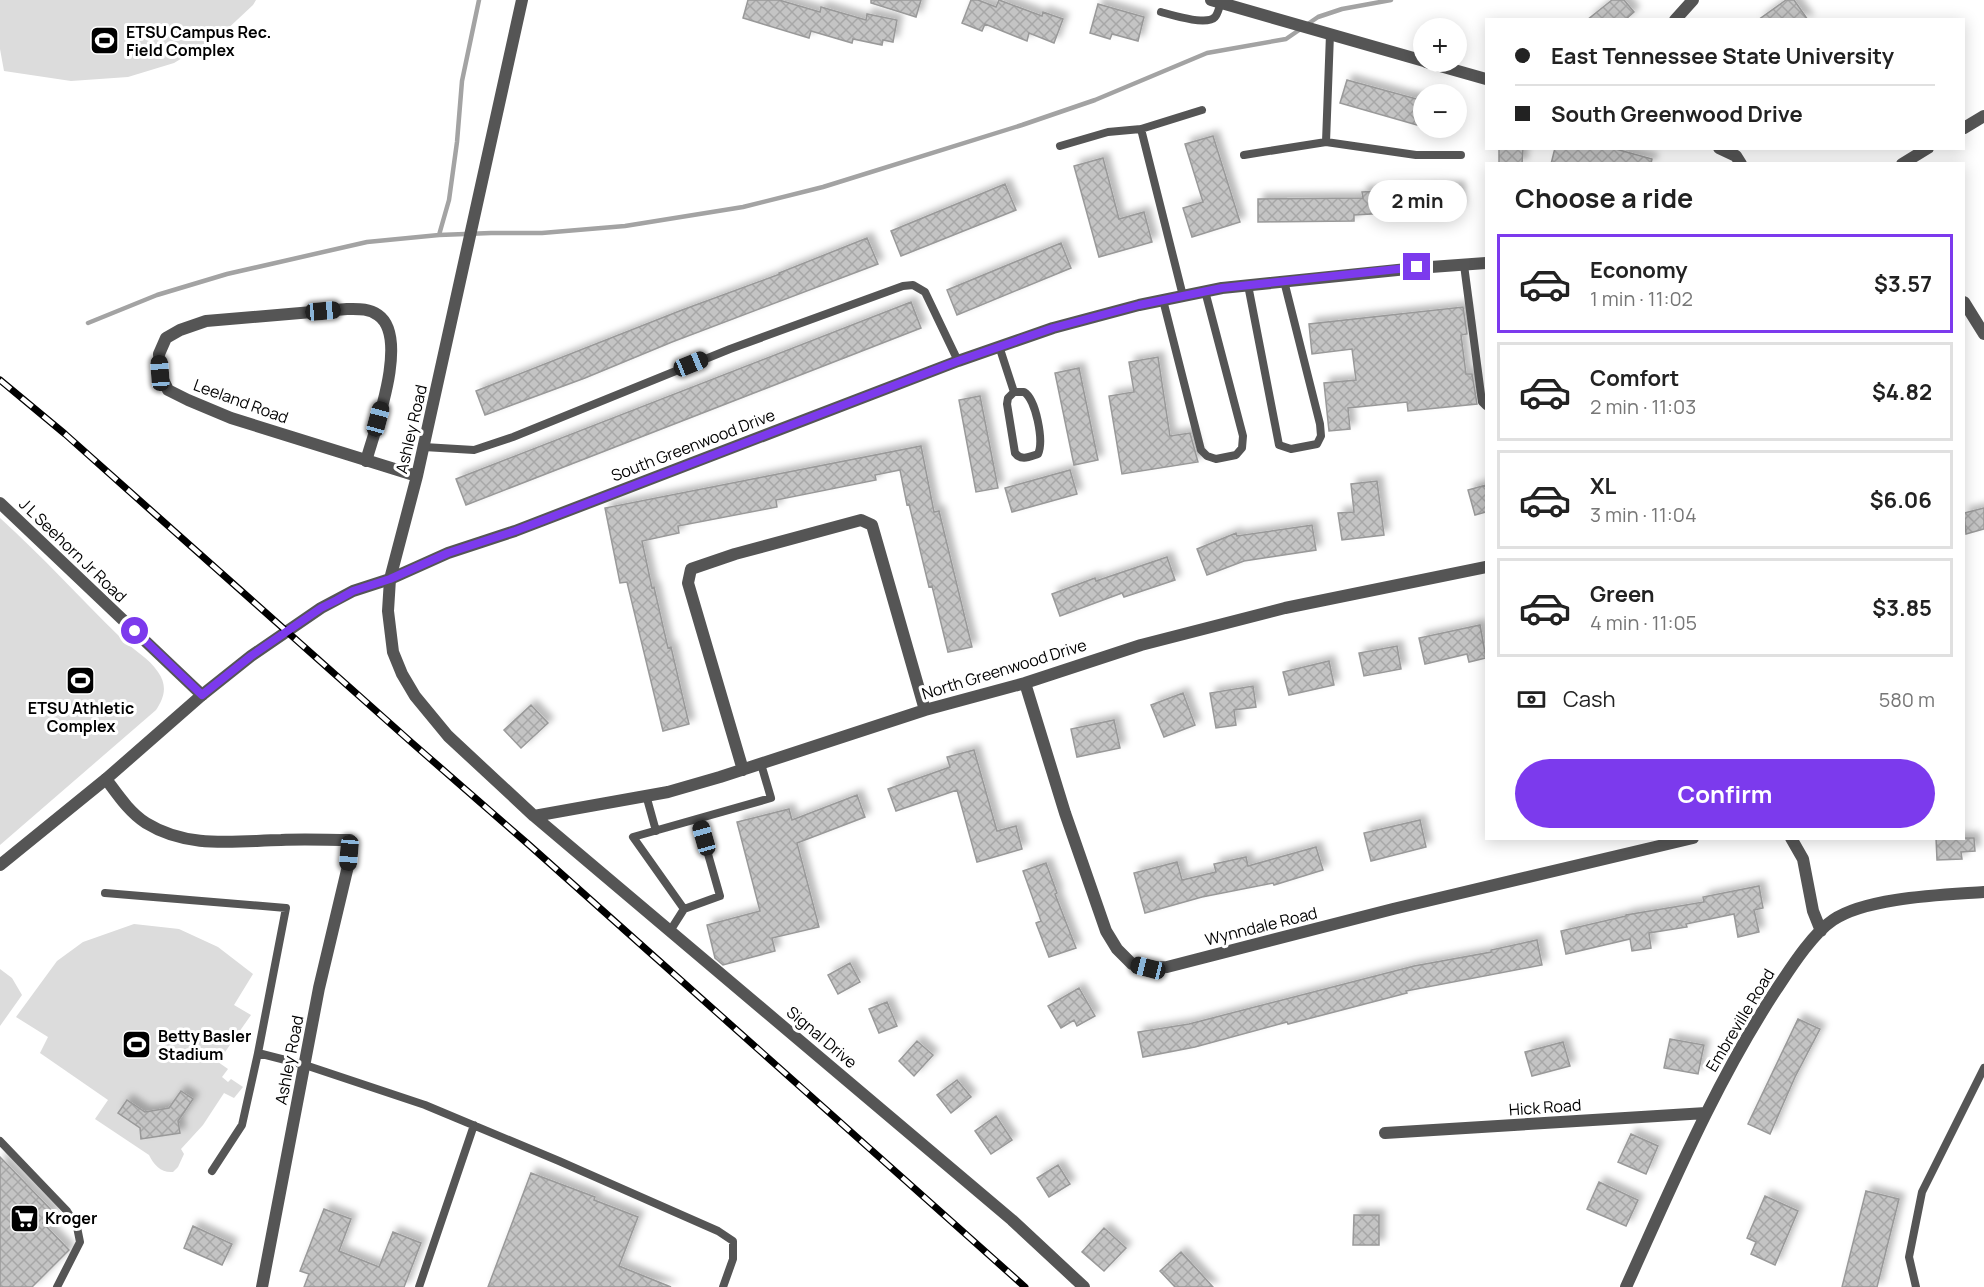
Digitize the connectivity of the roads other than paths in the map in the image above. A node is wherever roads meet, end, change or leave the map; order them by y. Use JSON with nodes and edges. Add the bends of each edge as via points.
{"nodes":[{"id":1,"x":522,"y":0,"type":"edge"},
{"id":2,"x":1254,"y":0,"type":"edge"},
{"id":3,"x":1693,"y":0,"type":"edge"},
{"id":4,"x":1216,"y":2,"type":"edge"},
{"id":5,"x":1245,"y":11,"type":"junction"},
{"id":6,"x":1161,"y":12,"type":"dead end"},
{"id":7,"x":1677,"y":18,"type":"edge"},
{"id":8,"x":1330,"y":34,"type":"junction"},
{"id":9,"x":1413,"y":58,"type":"edge"},
{"id":10,"x":1462,"y":72,"type":"edge"},
{"id":11,"x":1485,"y":79,"type":"edge"},
{"id":12,"x":1202,"y":110,"type":"dead end"},
{"id":13,"x":1984,"y":116,"type":"edge"},
{"id":14,"x":1965,"y":127,"type":"edge"},
{"id":15,"x":1140,"y":129,"type":"junction"},
{"id":16,"x":1326,"y":142,"type":"junction"},
{"id":17,"x":1060,"y":147,"type":"dead end"},
{"id":18,"x":1723,"y":150,"type":"edge"},
{"id":19,"x":1926,"y":150,"type":"edge"},
{"id":20,"x":1244,"y":155,"type":"dead end"},
{"id":21,"x":1461,"y":155,"type":"dead end"},
{"id":22,"x":1740,"y":162,"type":"edge"},
{"id":23,"x":1905,"y":162,"type":"edge"},
{"id":24,"x":1485,"y":264,"type":"edge"},
{"id":25,"x":1464,"y":265,"type":"junction"},
{"id":26,"x":1284,"y":281,"type":"junction"},
{"id":27,"x":1248,"y":285,"type":"junction"},
{"id":28,"x":1205,"y":291,"type":"junction"},
{"id":29,"x":1183,"y":296,"type":"junction"},
{"id":30,"x":1163,"y":300,"type":"junction"},
{"id":31,"x":1965,"y":304,"type":"edge"},
{"id":32,"x":1984,"y":334,"type":"edge"},
{"id":33,"x":999,"y":346,"type":"junction"},
{"id":34,"x":958,"y":361,"type":"junction"},
{"id":35,"x":1014,"y":392,"type":"junction"},
{"id":36,"x":1485,"y":405,"type":"edge"},
{"id":37,"x":424,"y":447,"type":"junction"},
{"id":38,"x":366,"y":461,"type":"junction"},
{"id":39,"x":417,"y":476,"type":"junction"},
{"id":40,"x":0,"y":503,"type":"edge"},
{"id":41,"x":1485,"y":567,"type":"edge"},
{"id":42,"x":390,"y":579,"type":"junction"},
{"id":43,"x":1025,"y":683,"type":"junction"},
{"id":44,"x":202,"y":695,"type":"junction"},
{"id":45,"x":925,"y":710,"type":"junction"},
{"id":46,"x":761,"y":764,"type":"junction"},
{"id":47,"x":743,"y":770,"type":"junction"},
{"id":48,"x":106,"y":779,"type":"junction"},
{"id":49,"x":646,"y":795,"type":"junction"},
{"id":50,"x":534,"y":816,"type":"junction"},
{"id":51,"x":698,"y":819,"type":"junction"},
{"id":52,"x":656,"y":831,"type":"junction"},
{"id":53,"x":1686,"y":840,"type":"edge"},
{"id":54,"x":1792,"y":840,"type":"edge"},
{"id":55,"x":0,"y":865,"type":"edge"},
{"id":56,"x":105,"y":892,"type":"dead end"},
{"id":57,"x":1984,"y":892,"type":"edge"},
{"id":58,"x":684,"y":909,"type":"junction"},
{"id":59,"x":1821,"y":930,"type":"junction"},
{"id":60,"x":670,"y":931,"type":"junction"},
{"id":61,"x":258,"y":1053,"type":"junction"},
{"id":62,"x":305,"y":1065,"type":"junction"},
{"id":63,"x":1984,"y":1068,"type":"edge"},
{"id":64,"x":1706,"y":1113,"type":"junction"},
{"id":65,"x":474,"y":1125,"type":"junction"},
{"id":66,"x":1385,"y":1133,"type":"dead end"},
{"id":67,"x":0,"y":1141,"type":"edge"},
{"id":68,"x":212,"y":1171,"type":"dead end"},
{"id":69,"x":57,"y":1287,"type":"edge"},
{"id":70,"x":261,"y":1287,"type":"edge"},
{"id":71,"x":419,"y":1287,"type":"edge"},
{"id":72,"x":723,"y":1287,"type":"edge"},
{"id":73,"x":1084,"y":1287,"type":"edge"},
{"id":74,"x":1626,"y":1287,"type":"edge"},
{"id":75,"x":1916,"y":1287,"type":"edge"}],
"edges":[{"from":1,"to":37,"type":"street","name":"Ashley Road"},
{"from":2,"to":5,"type":"street"},
{"from":3,"to":7,"type":"street"},
{"from":4,"to":5,"type":"street"},
{"from":4,"to":6,"type":"lane","via":[[1215,17],[1210,20]]},
{"from":5,"to":8,"type":"street"},
{"from":8,"to":9,"type":"street"},
{"from":8,"to":16,"type":"lane"},
{"from":10,"to":11,"type":"street"},
{"from":12,"to":15,"type":"lane"},
{"from":13,"to":14,"type":"street"},
{"from":15,"to":17,"type":"lane","via":[[1108,132]]},
{"from":15,"to":29,"type":"lane"},
{"from":16,"to":20,"type":"lane"},
{"from":16,"to":21,"type":"lane","via":[[1416,155]]},
{"from":18,"to":22,"type":"street"},
{"from":19,"to":23,"type":"street"},
{"from":24,"to":25,"type":"street","name":"South Greenwood Drive"},
{"from":25,"to":26,"type":"street","name":"South Greenwood Drive"},
{"from":25,"to":36,"type":"lane"},
{"from":26,"to":27,"type":"street","name":"South Greenwood Drive"},
{"from":26,"to":27,"type":"lane","via":[[1322,436],[1317,444],[1291,449],[1279,445]]},
{"from":27,"to":28,"type":"street","name":"South Greenwood Drive"},
{"from":28,"to":29,"type":"street","name":"South Greenwood Drive"},
{"from":28,"to":30,"type":"lane","via":[[1243,436],[1242,448],[1236,455],[1216,459],[1201,450]]},
{"from":29,"to":30,"type":"street","name":"South Greenwood Drive"},
{"from":30,"to":33,"type":"street","name":"South Greenwood Drive"},
{"from":31,"to":32,"type":"street"},
{"from":33,"to":34,"type":"street","name":"South Greenwood Drive"},
{"from":33,"to":35,"type":"lane"},
{"from":34,"to":37,"type":"lane","via":[[925,292],[913,285],[903,286],[474,450]]},
{"from":34,"to":42,"type":"street","name":"South Greenwood Drive","via":[[515,531],[448,553]]},
{"from":35,"to":35,"type":"lane","via":[[1007,404],[1015,453],[1028,458],[1038,454],[1041,438],[1031,398],[1024,392]]},
{"from":37,"to":39,"type":"street","name":"Ashley Road"},
{"from":38,"to":38,"type":"street","name":"Leeland Road","via":[[231,417],[168,390],[160,373],[159,354],[166,338],[206,321],[347,309],[366,309],[380,316],[389,330],[393,355]]},
{"from":38,"to":39,"type":"street","name":"Leeland Road"},
{"from":39,"to":42,"type":"street","name":"Ashley Road"},
{"from":40,"to":44,"type":"street","name":"J L Seehorn Jr Road"},
{"from":41,"to":43,"type":"street","name":"North Greenwood Drive","via":[[1263,614],[1140,645]]},
{"from":42,"to":44,"type":"street","name":"South Greenwood Drive","via":[[353,591],[321,608]]},
{"from":42,"to":50,"type":"street","name":"Ashley Road","via":[[388,611],[393,652],[415,696],[448,736]]},
{"from":43,"to":45,"type":"street","name":"North Greenwood Drive"},
{"from":43,"to":53,"type":"street","name":"Wynndale Road","via":[[1106,931],[1132,964],[1148,968],[1167,967]]},
{"from":44,"to":48,"type":"street","name":"South Greenwood Drive"},
{"from":45,"to":46,"type":"street","name":"North Greenwood Drive"},
{"from":45,"to":47,"type":"street","via":[[872,525],[861,520],[735,554],[691,569],[688,583]]},
{"from":46,"to":47,"type":"street","name":"North Greenwood Drive"},
{"from":46,"to":51,"type":"lane","via":[[771,798]]},
{"from":47,"to":49,"type":"street","name":"North Greenwood Drive"},
{"from":48,"to":55,"type":"street","name":"South Greenwood Drive"},
{"from":48,"to":62,"type":"street","name":"Ashley Road","via":[[125,806],[144,822],[186,840],[350,840],[348,866]]},
{"from":49,"to":50,"type":"street","name":"North Greenwood Drive"},
{"from":49,"to":52,"type":"lane"},
{"from":50,"to":60,"type":"street","name":"Signal Drive"},
{"from":51,"to":52,"type":"lane"},
{"from":51,"to":58,"type":"lane","via":[[720,896]]},
{"from":52,"to":58,"type":"lane","via":[[633,837]]},
{"from":54,"to":59,"type":"street","via":[[1803,859],[1813,911]]},
{"from":56,"to":61,"type":"lane","via":[[286,908]]},
{"from":57,"to":59,"type":"street","name":"Embreville Road","via":[[1920,896],[1865,907],[1834,919]]},
{"from":58,"to":60,"type":"lane"},
{"from":59,"to":64,"type":"street","name":"Embreville Road","via":[[1790,968],[1748,1033]]},
{"from":60,"to":73,"type":"street","name":"Signal Drive","via":[[1012,1220]]},
{"from":61,"to":62,"type":"lane"},
{"from":61,"to":68,"type":"lane","via":[[242,1125]]},
{"from":62,"to":65,"type":"lane"},
{"from":62,"to":70,"type":"street","name":"Ashley Road"},
{"from":63,"to":75,"type":"lane","via":[[1922,1192],[1909,1257]]},
{"from":64,"to":66,"type":"street","name":"Hick Road"},
{"from":64,"to":74,"type":"street","name":"Embreville Road"},
{"from":65,"to":71,"type":"lane"},
{"from":65,"to":72,"type":"lane","via":[[718,1231],[733,1241],[733,1259]]},
{"from":67,"to":69,"type":"lane","via":[[67,1211],[77,1227],[80,1242]]}]}
